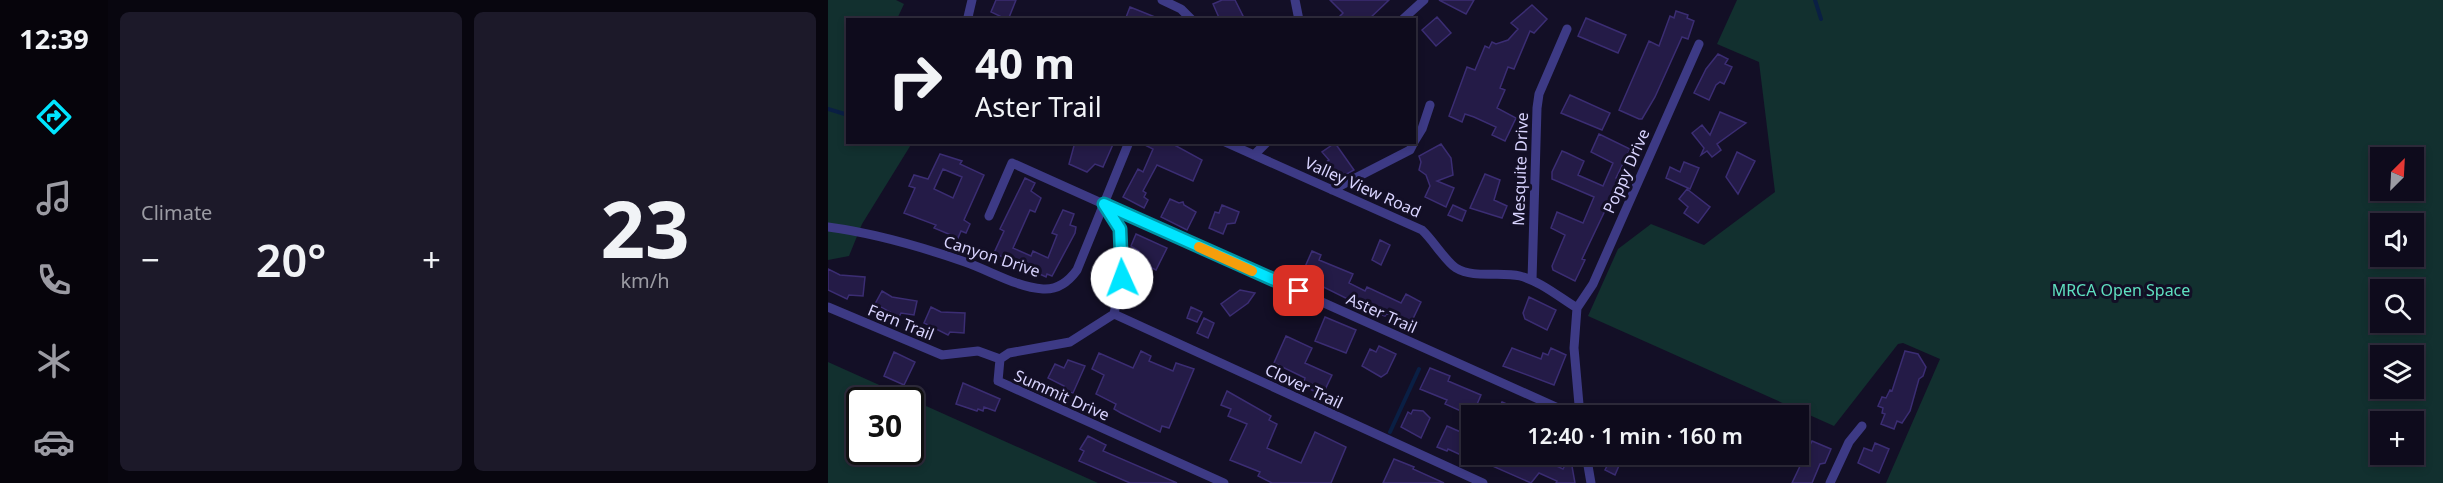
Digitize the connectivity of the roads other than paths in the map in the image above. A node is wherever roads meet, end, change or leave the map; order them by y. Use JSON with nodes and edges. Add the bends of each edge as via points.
{"nodes":[{"id":1,"x":972,"y":0,"type":"edge"},
{"id":2,"x":1162,"y":0,"type":"edge"},
{"id":3,"x":1295,"y":0,"type":"edge"},
{"id":4,"x":1424,"y":0,"type":"edge"},
{"id":5,"x":970,"y":18,"type":"edge"},
{"id":6,"x":1190,"y":18,"type":"edge"},
{"id":7,"x":1299,"y":18,"type":"edge"},
{"id":8,"x":1404,"y":18,"type":"edge"},
{"id":9,"x":1567,"y":29,"type":"dead end"},
{"id":10,"x":1699,"y":44,"type":"dead end"},
{"id":11,"x":1430,"y":105,"type":"dead end"},
{"id":12,"x":1416,"y":139,"type":"edge"},
{"id":13,"x":1128,"y":144,"type":"edge"},
{"id":14,"x":1229,"y":144,"type":"edge"},
{"id":15,"x":1265,"y":144,"type":"edge"},
{"id":16,"x":1413,"y":144,"type":"edge"},
{"id":17,"x":1254,"y":155,"type":"junction"},
{"id":18,"x":1332,"y":190,"type":"junction"},
{"id":19,"x":1104,"y":204,"type":"junction"},
{"id":20,"x":989,"y":216,"type":"dead end"},
{"id":21,"x":828,"y":227,"type":"edge"},
{"id":22,"x":1532,"y":280,"type":"junction"},
{"id":23,"x":828,"y":307,"type":"edge"},
{"id":24,"x":1577,"y":308,"type":"junction"},
{"id":25,"x":1114,"y":314,"type":"junction"},
{"id":26,"x":1000,"y":358,"type":"junction"},
{"id":27,"x":1553,"y":405,"type":"edge"},
{"id":28,"x":1577,"y":405,"type":"edge"},
{"id":29,"x":1862,"y":426,"type":"dead end"},
{"id":30,"x":1588,"y":465,"type":"edge"},
{"id":31,"x":1224,"y":483,"type":"edge"},
{"id":32,"x":1483,"y":483,"type":"edge"},
{"id":33,"x":1591,"y":483,"type":"edge"},
{"id":34,"x":1830,"y":483,"type":"edge"}],
"edges":[{"from":1,"to":5,"type":"street"},
{"from":2,"to":6,"type":"street"},
{"from":3,"to":7,"type":"street"},
{"from":4,"to":8,"type":"street"},
{"from":9,"to":22,"type":"street","name":"Mesquite Drive","via":[[1539,94],[1537,108]]},
{"from":10,"to":24,"type":"street","name":"Poppy Drive","via":[[1593,284]]},
{"from":11,"to":12,"type":"street"},
{"from":13,"to":19,"type":"street","name":"Canyon Drive"},
{"from":14,"to":17,"type":"street","name":"Valley View Road"},
{"from":15,"to":17,"type":"street"},
{"from":16,"to":18,"type":"street","via":[[1410,150]]},
{"from":17,"to":18,"type":"street","name":"Valley View Road"},
{"from":18,"to":22,"type":"street","name":"Valley View Road","via":[[1422,230],[1456,268]]},
{"from":19,"to":20,"type":"street","name":"Aster Trail","via":[[1012,164]]},
{"from":19,"to":21,"type":"street","name":"Canyon Drive","via":[[1077,270],[1058,287],[1045,289],[1026,286],[926,250]]},
{"from":19,"to":25,"type":"street","via":[[1120,229],[1122,278]]},
{"from":19,"to":27,"type":"street","name":"Aster Trail"},
{"from":22,"to":24,"type":"street","name":"Valley View Road"},
{"from":23,"to":26,"type":"street","name":"Fern Trail","via":[[942,355],[978,351]]},
{"from":24,"to":28,"type":"street","via":[[1574,348]]},
{"from":25,"to":26,"type":"street","name":"Summit Drive","via":[[1070,342]]},
{"from":25,"to":32,"type":"street","name":"Clover Trail"},
{"from":26,"to":31,"type":"street","name":"Summit Drive","via":[[998,381],[1002,385]]},
{"from":29,"to":34,"type":"street"},
{"from":30,"to":33,"type":"street"}]}
